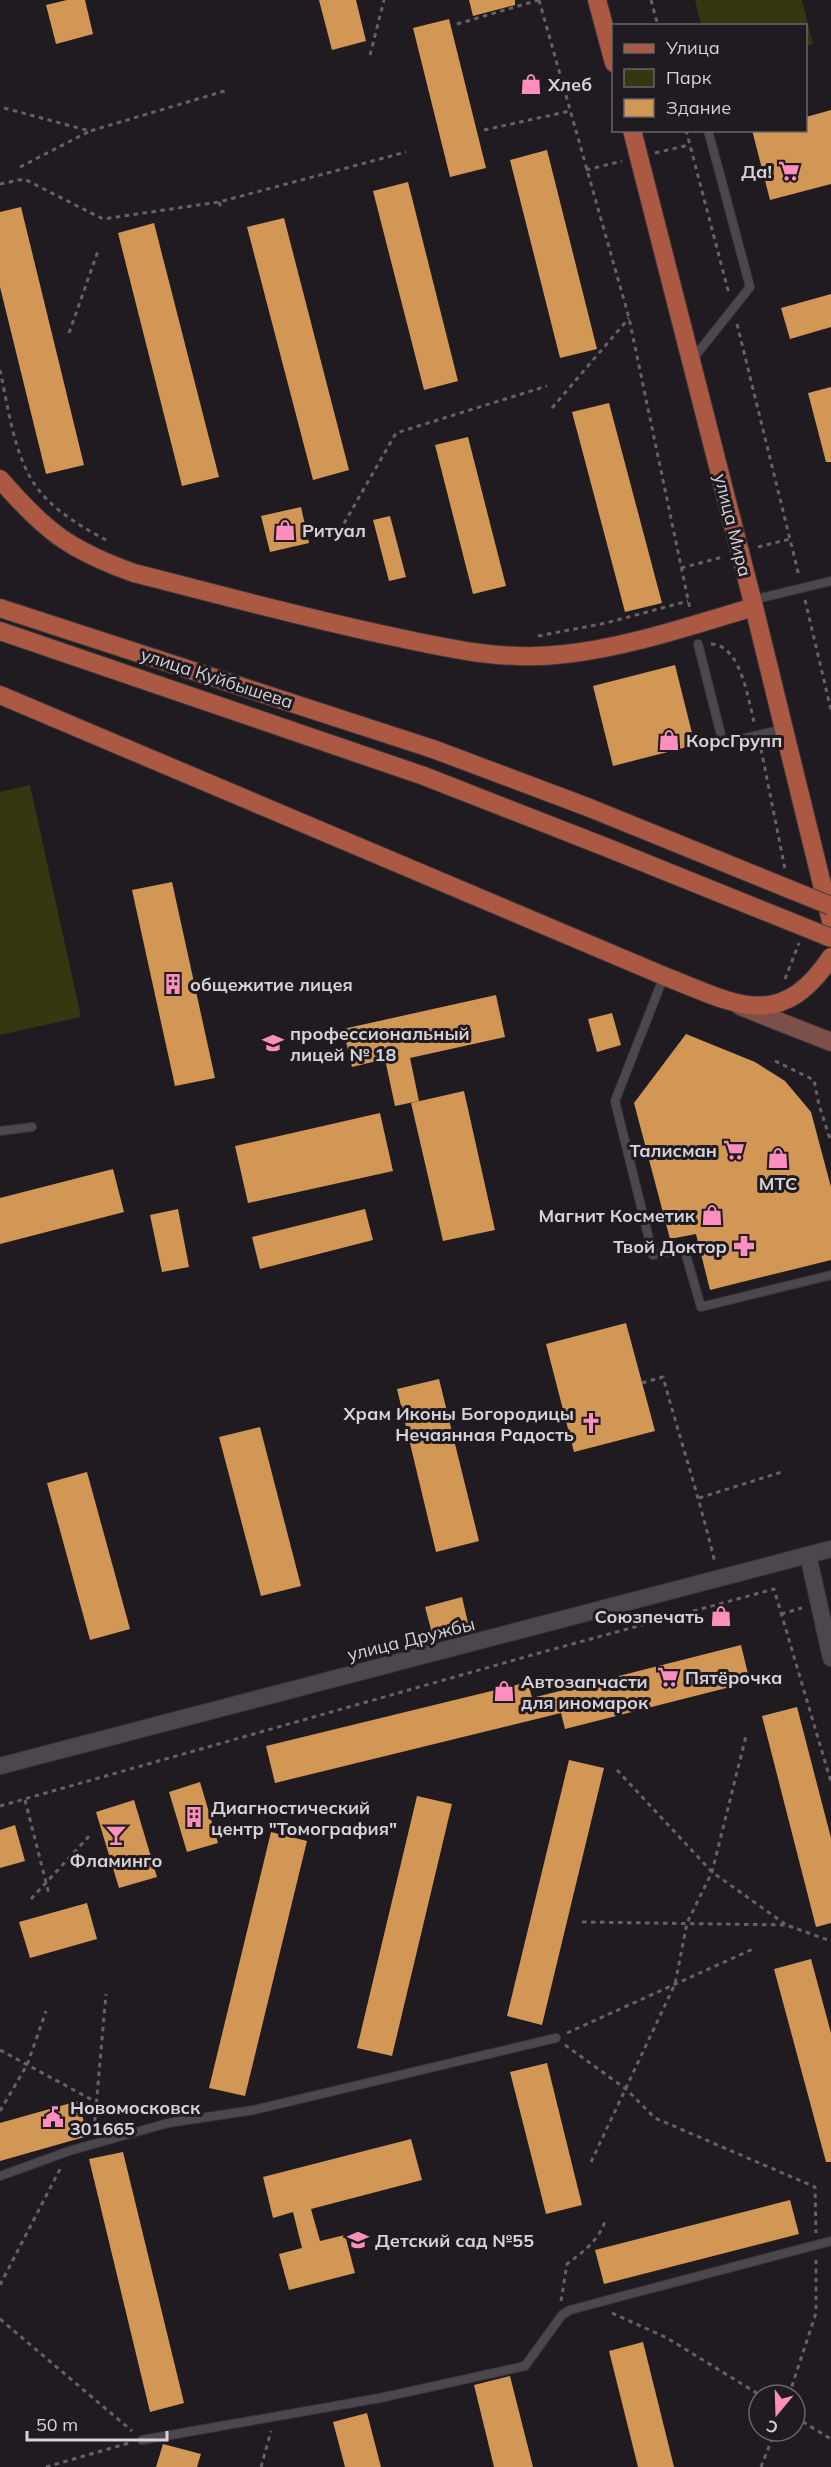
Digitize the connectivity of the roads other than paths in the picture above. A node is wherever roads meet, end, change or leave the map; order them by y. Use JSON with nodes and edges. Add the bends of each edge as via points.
{"nodes":[{"id":1,"x":597,"y":0,"type":"edge"},
{"id":2,"x":612,"y":56,"type":"edge"},
{"id":3,"x":633,"y":132,"type":"edge"},
{"id":4,"x":709,"y":132,"type":"edge"},
{"id":5,"x":692,"y":360,"type":"junction"},
{"id":6,"x":0,"y":468,"type":"edge"},
{"id":7,"x":4,"y":483,"type":"edge"},
{"id":8,"x":831,"y":581,"type":"edge"},
{"id":9,"x":753,"y":604,"type":"junction"},
{"id":10,"x":0,"y":608,"type":"edge"},
{"id":11,"x":0,"y":631,"type":"edge"},
{"id":12,"x":698,"y":644,"type":"road end"},
{"id":13,"x":0,"y":695,"type":"edge"},
{"id":14,"x":784,"y":729,"type":"junction"},
{"id":15,"x":831,"y":906,"type":"edge"},
{"id":16,"x":831,"y":921,"type":"edge"},
{"id":17,"x":831,"y":938,"type":"edge"},
{"id":18,"x":831,"y":957,"type":"edge"},
{"id":19,"x":664,"y":976,"type":"junction"},
{"id":20,"x":738,"y":1005,"type":"junction"},
{"id":21,"x":831,"y":1042,"type":"edge"},
{"id":22,"x":32,"y":1127,"type":"dead end"},
{"id":23,"x":0,"y":1131,"type":"edge"},
{"id":24,"x":831,"y":1275,"type":"edge"},
{"id":25,"x":831,"y":1548,"type":"edge"},
{"id":26,"x":808,"y":1555,"type":"junction"},
{"id":27,"x":831,"y":1658,"type":"edge"},
{"id":28,"x":0,"y":1766,"type":"edge"},
{"id":29,"x":556,"y":2038,"type":"road end"},
{"id":30,"x":0,"y":2176,"type":"edge"},
{"id":31,"x":831,"y":2241,"type":"edge"},
{"id":32,"x":142,"y":2440,"type":"road end"}],
"edges":[{"from":1,"to":2,"type":"main road"},
{"from":3,"to":5,"type":"main road","name":"улица Мира"},
{"from":4,"to":5,"type":"lane","via":[[750,287]]},
{"from":5,"to":9,"type":"main road","name":"улица Мира"},
{"from":6,"to":7,"type":"street"},
{"from":7,"to":9,"type":"main road","via":[[55,535],[79,551],[117,567],[350,628],[454,650],[566,654],[692,625]]},
{"from":8,"to":9,"type":"lane"},
{"from":9,"to":14,"type":"main road","name":"улица Мира"},
{"from":10,"to":15,"type":"main road","name":"улица Куйбышева","bridge":true,"via":[[433,749]]},
{"from":11,"to":17,"type":"main road","name":"улица Куйбышева","bridge":true,"via":[[424,776]]},
{"from":12,"to":14,"type":"lane","via":[[723,743]]},
{"from":13,"to":19,"type":"main road"},
{"from":14,"to":16,"type":"main road","name":"улица Мира"},
{"from":18,"to":20,"type":"main road","via":[[807,987],[787,1000],[769,1005]]},
{"from":19,"to":20,"type":"main road"},
{"from":19,"to":24,"type":"lane","via":[[615,1101],[653,1255],[684,1248],[701,1307]]},
{"from":20,"to":21,"type":"main road"},
{"from":22,"to":23,"type":"lane"},
{"from":25,"to":26,"type":"street","name":"улица Дружбы"},
{"from":26,"to":27,"type":"street"},
{"from":26,"to":28,"type":"street","name":"улица Дружбы"},
{"from":29,"to":30,"type":"lane","via":[[254,2110],[168,2122]]},
{"from":31,"to":32,"type":"lane","via":[[570,2310],[562,2315],[525,2366],[380,2398]]}]}
